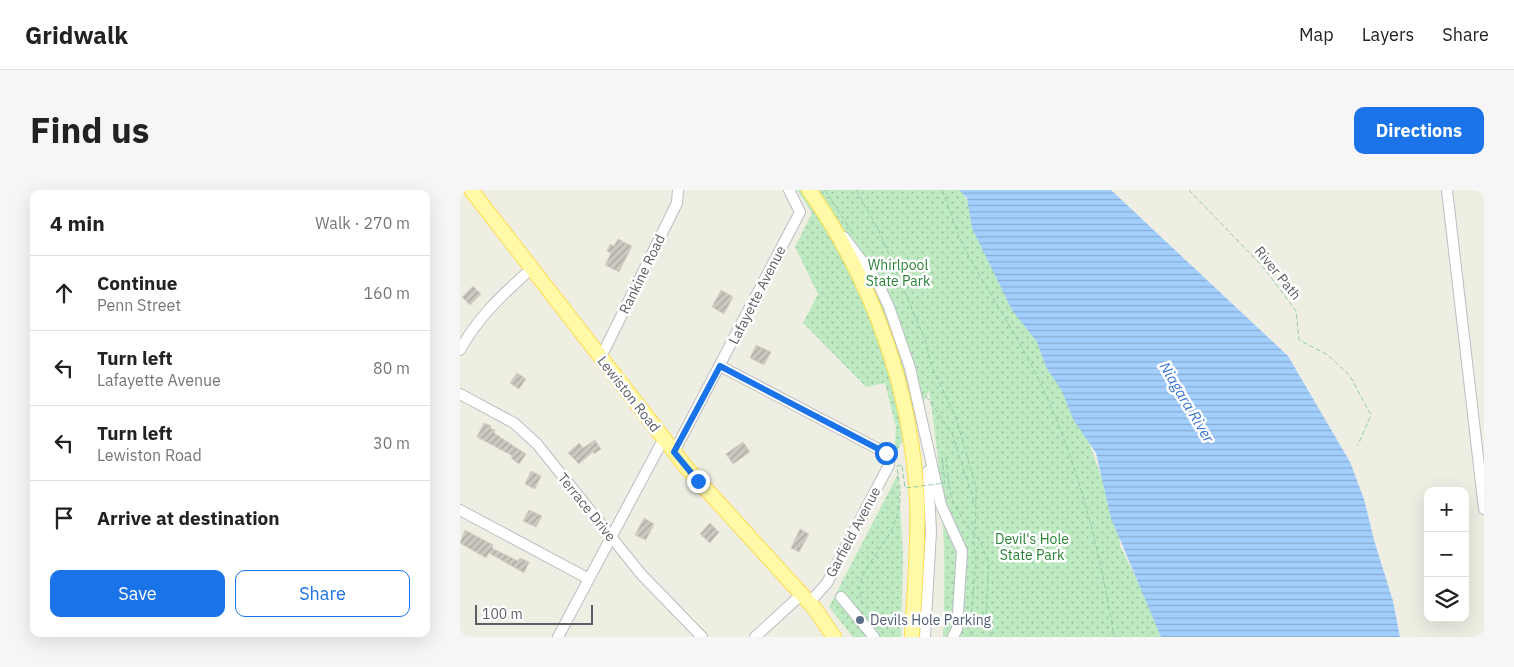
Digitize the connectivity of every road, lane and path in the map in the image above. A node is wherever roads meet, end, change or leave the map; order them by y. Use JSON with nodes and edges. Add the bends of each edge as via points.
{"nodes":[{"id":1,"x":678,"y":190,"type":"edge"},
{"id":2,"x":789,"y":190,"type":"edge"},
{"id":3,"x":809,"y":190,"type":"edge"},
{"id":4,"x":856,"y":190,"type":"edge"},
{"id":5,"x":942,"y":190,"type":"edge"},
{"id":6,"x":1189,"y":190,"type":"edge"},
{"id":7,"x":1447,"y":190,"type":"edge"},
{"id":8,"x":475,"y":192,"type":"edge"},
{"id":9,"x":833,"y":225,"type":"junction"},
{"id":10,"x":531,"y":269,"type":"junction"},
{"id":11,"x":460,"y":350,"type":"edge"},
{"id":12,"x":600,"y":357,"type":"junction"},
{"id":13,"x":720,"y":366,"type":"junction"},
{"id":14,"x":460,"y":394,"type":"edge"},
{"id":15,"x":923,"y":420,"type":"junction"},
{"id":16,"x":664,"y":438,"type":"junction"},
{"id":17,"x":1358,"y":445,"type":"dead end"},
{"id":18,"x":674,"y":452,"type":"junction"},
{"id":19,"x":976,"y":508,"type":"dead end"},
{"id":20,"x":1484,"y":509,"type":"edge"},
{"id":21,"x":460,"y":510,"type":"edge"},
{"id":22,"x":611,"y":537,"type":"junction"},
{"id":23,"x":589,"y":579,"type":"junction"},
{"id":24,"x":841,"y":597,"type":"dead end"},
{"id":25,"x":805,"y":598,"type":"junction"},
{"id":26,"x":862,"y":605,"type":"dead end"},
{"id":27,"x":910,"y":634,"type":"edge"},
{"id":28,"x":558,"y":637,"type":"edge"},
{"id":29,"x":702,"y":637,"type":"edge"},
{"id":30,"x":755,"y":637,"type":"edge"},
{"id":31,"x":834,"y":637,"type":"edge"},
{"id":32,"x":874,"y":637,"type":"edge"},
{"id":33,"x":925,"y":637,"type":"edge"},
{"id":34,"x":952,"y":637,"type":"edge"},
{"id":35,"x":990,"y":637,"type":"edge"},
{"id":36,"x":1114,"y":637,"type":"edge"}],
"edges":[{"from":1,"to":12,"type":"street","name":"Rankine Road","via":[[677,203]]},
{"from":2,"to":13,"type":"street","name":"Lafayette Avenue","via":[[800,212]]},
{"from":3,"to":9,"type":"main road"},
{"from":4,"to":19,"type":"path","via":[[879,231],[926,342],[930,365],[956,418],[976,487]]},
{"from":5,"to":36,"type":"path","via":[[963,244],[1049,400],[1088,513]]},
{"from":6,"to":17,"type":"path","name":"River Path","via":[[1263,266],[1296,311],[1299,340],[1328,355],[1350,376],[1371,414]]},
{"from":7,"to":20,"type":"street"},
{"from":8,"to":10,"type":"main road","name":"Lewiston Road"},
{"from":9,"to":15,"type":"street","via":[[877,281],[889,306]]},
{"from":9,"to":27,"type":"main road","via":[[888,346],[910,439],[918,524]]},
{"from":10,"to":11,"type":"street","via":[[500,296],[472,329]]},
{"from":10,"to":12,"type":"main road","name":"Lewiston Road"},
{"from":12,"to":16,"type":"main road","name":"Lewiston Road"},
{"from":13,"to":18,"type":"street","name":"Lafayette Avenue"},
{"from":13,"to":25,"type":"street","name":"Garfield Avenue","via":[[888,457],[889,465],[827,583]]},
{"from":14,"to":22,"type":"street","name":"Terrace Drive","via":[[514,423],[537,444]]},
{"from":15,"to":33,"type":"street","via":[[931,530]]},
{"from":15,"to":34,"type":"street","via":[[941,505],[962,555],[957,629]]},
{"from":16,"to":18,"type":"main road","name":"Lewiston Road"},
{"from":16,"to":22,"type":"street"},
{"from":18,"to":25,"type":"main road","name":"Lewiston Road"},
{"from":21,"to":23,"type":"street"},
{"from":22,"to":23,"type":"street"},
{"from":22,"to":29,"type":"street","name":"Terrace Drive","via":[[649,583]]},
{"from":23,"to":28,"type":"street"},
{"from":24,"to":32,"type":"street"},
{"from":25,"to":30,"type":"street","name":"Garfield Avenue"},
{"from":25,"to":31,"type":"main road","name":"Lewiston Road"},
{"from":26,"to":35,"type":"path","bridge":true,"via":[[861,580],[898,518],[900,489],[897,466],[902,465],[905,488],[944,483],[942,458],[946,458],[951,498],[966,524],[975,532],[989,563],[986,613]]}]}
